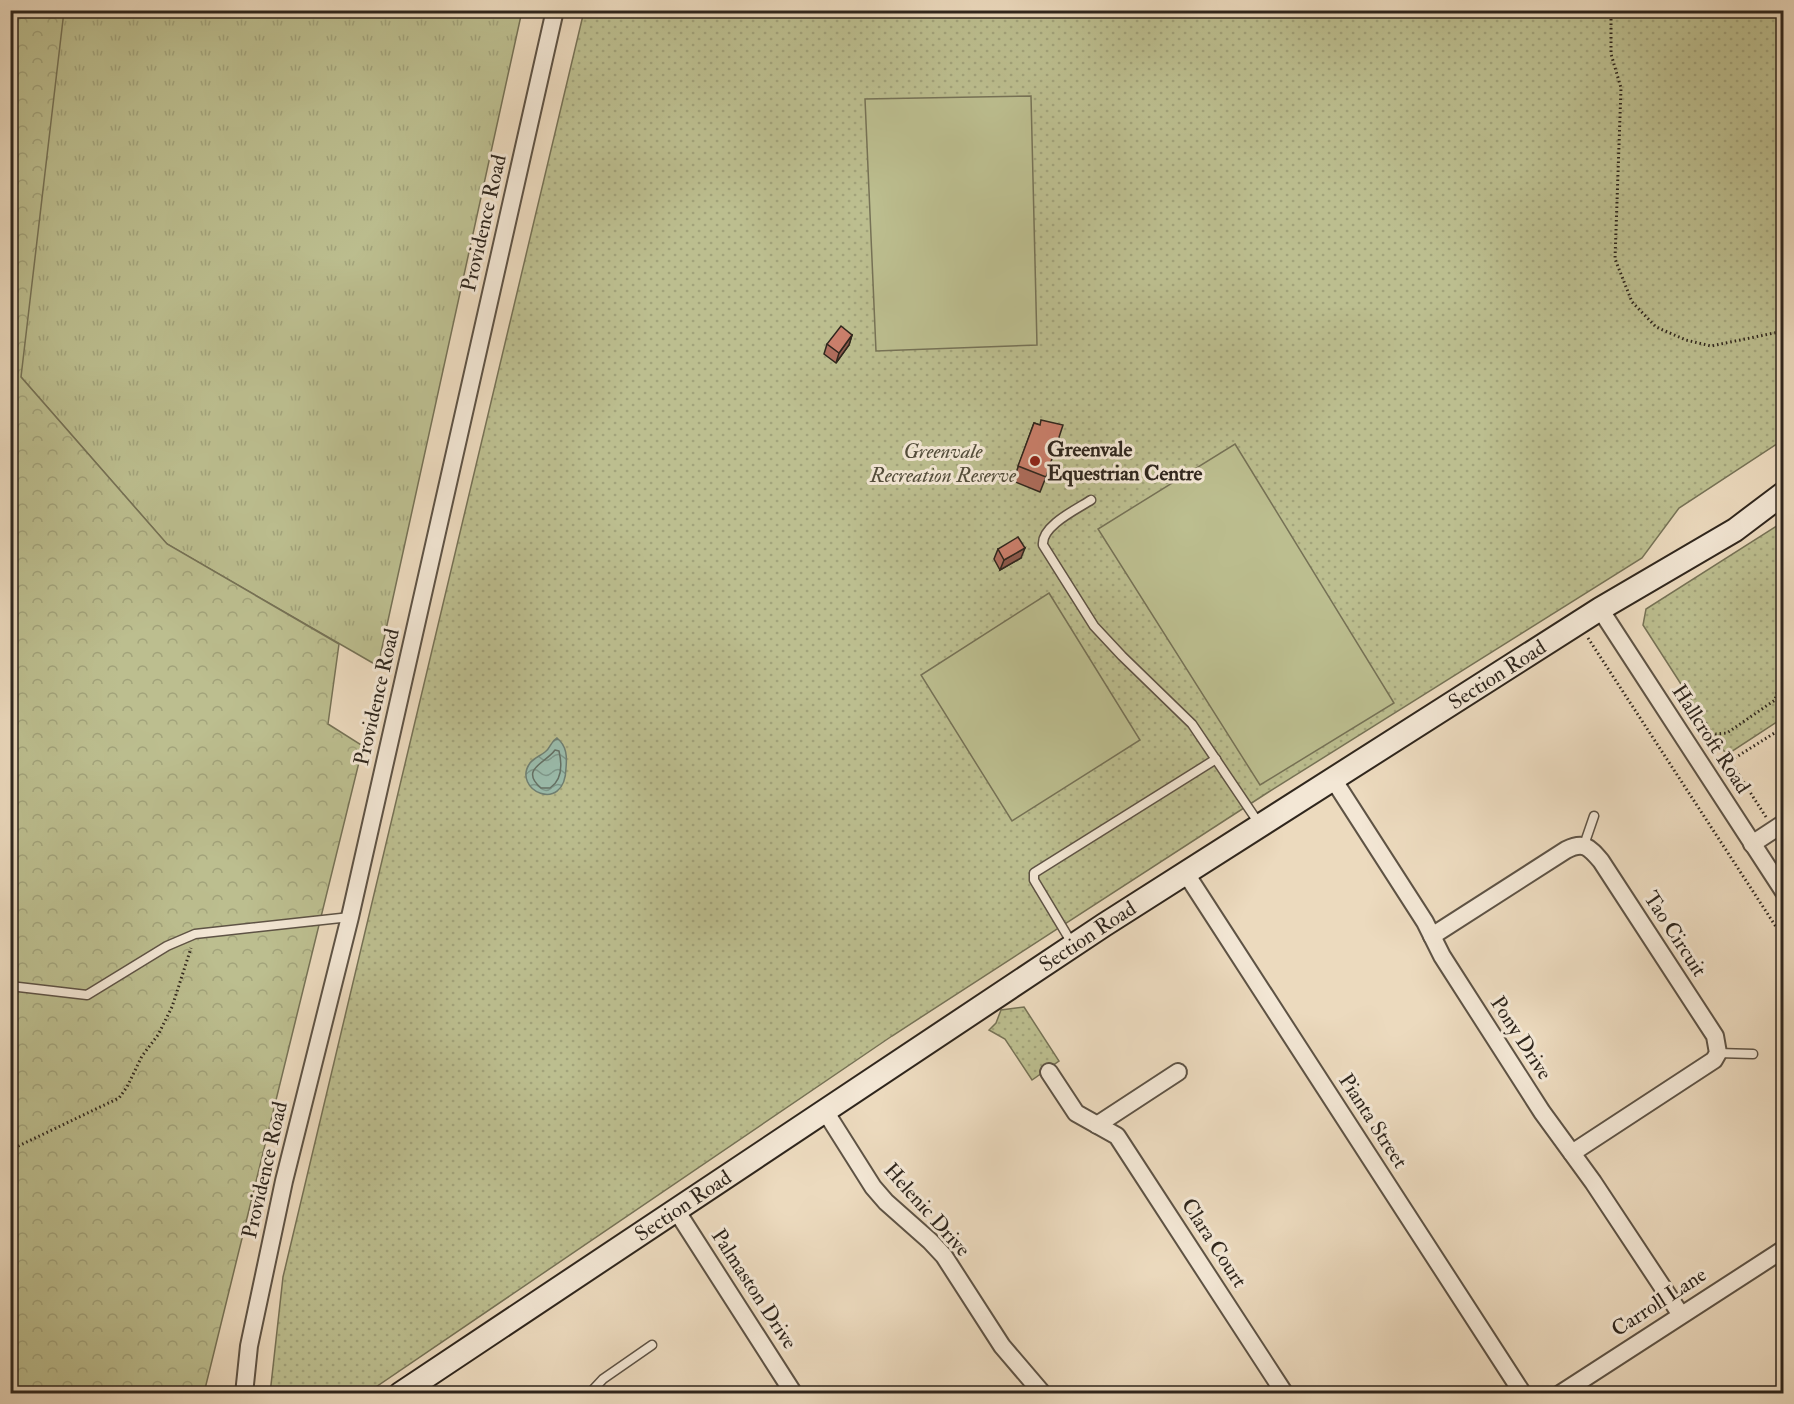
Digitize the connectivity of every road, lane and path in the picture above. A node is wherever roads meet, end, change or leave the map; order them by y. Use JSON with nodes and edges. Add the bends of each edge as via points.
{"nodes":[{"id":1,"x":555,"y":10,"type":"edge"},
{"id":2,"x":1611,"y":10,"type":"edge"},
{"id":3,"x":1784,"y":332,"type":"edge"},
{"id":4,"x":1784,"y":493,"type":"edge"},
{"id":5,"x":1091,"y":500,"type":"dead end"},
{"id":6,"x":1600,"y":609,"type":"junction"},
{"id":7,"x":1784,"y":620,"type":"edge"},
{"id":8,"x":1578,"y":623,"type":"junction"},
{"id":9,"x":1784,"y":727,"type":"edge"},
{"id":10,"x":1711,"y":732,"type":"dead end"},
{"id":11,"x":1216,"y":759,"type":"junction"},
{"id":12,"x":1333,"y":779,"type":"junction"},
{"id":13,"x":1594,"y":816,"type":"dead end"},
{"id":14,"x":1260,"y":826,"type":"junction"},
{"id":15,"x":1778,"y":826,"type":"edge"},
{"id":16,"x":1752,"y":844,"type":"junction"},
{"id":17,"x":1584,"y":845,"type":"junction"},
{"id":18,"x":1185,"y":872,"type":"junction"},
{"id":19,"x":1784,"y":892,"type":"edge"},
{"id":20,"x":350,"y":917,"type":"junction"},
{"id":21,"x":195,"y":934,"type":"junction"},
{"id":22,"x":1432,"y":936,"type":"junction"},
{"id":23,"x":1784,"y":939,"type":"edge"},
{"id":24,"x":1073,"y":945,"type":"junction"},
{"id":25,"x":10,"y":986,"type":"edge"},
{"id":26,"x":1718,"y":1053,"type":"junction"},
{"id":27,"x":1753,"y":1054,"type":"dead end"},
{"id":28,"x":1049,"y":1072,"type":"dead end"},
{"id":29,"x":1178,"y":1072,"type":"dead end"},
{"id":30,"x":825,"y":1111,"type":"junction"},
{"id":31,"x":1097,"y":1125,"type":"junction"},
{"id":32,"x":10,"y":1150,"type":"edge"},
{"id":33,"x":1572,"y":1153,"type":"junction"},
{"id":34,"x":676,"y":1210,"type":"junction"},
{"id":35,"x":1784,"y":1249,"type":"edge"},
{"id":36,"x":1681,"y":1315,"type":"junction"},
{"id":37,"x":652,"y":1345,"type":"dead end"},
{"id":38,"x":244,"y":1394,"type":"edge"},
{"id":39,"x":400,"y":1394,"type":"edge"},
{"id":40,"x":589,"y":1394,"type":"edge"},
{"id":41,"x":794,"y":1394,"type":"edge"},
{"id":42,"x":1043,"y":1394,"type":"edge"},
{"id":43,"x":1285,"y":1394,"type":"edge"},
{"id":44,"x":1523,"y":1394,"type":"edge"},
{"id":45,"x":1560,"y":1394,"type":"edge"}],
"edges":[{"from":1,"to":20,"type":"street","name":"Providence Road"},
{"from":2,"to":3,"type":"path","via":[[1611,54],[1621,88],[1615,259],[1632,302],[1656,327],[1711,346]]},
{"from":4,"to":6,"type":"street","name":"Section Road","via":[[1735,530]]},
{"from":5,"to":11,"type":"lane","via":[[1052,526],[1043,536],[1043,545],[1094,626],[1192,724]]},
{"from":6,"to":8,"type":"street","name":"Section Road"},
{"from":6,"to":16,"type":"street","name":"Hallcroft Road"},
{"from":7,"to":10,"type":"path","via":[[1776,700],[1727,733]]},
{"from":8,"to":12,"type":"street","name":"Section Road"},
{"from":8,"to":23,"type":"path"},
{"from":9,"to":15,"type":"path","via":[[1730,761]]},
{"from":11,"to":14,"type":"lane"},
{"from":11,"to":24,"type":"lane","via":[[1034,873],[1034,880]]},
{"from":12,"to":14,"type":"street","name":"Section Road"},
{"from":12,"to":22,"type":"street","name":"Pony Drive"},
{"from":13,"to":17,"type":"lane"},
{"from":14,"to":18,"type":"street","name":"Section Road"},
{"from":15,"to":16,"type":"street"},
{"from":16,"to":19,"type":"street","name":"Hallcroft Road"},
{"from":17,"to":22,"type":"street","via":[[1566,850]]},
{"from":17,"to":26,"type":"street","name":"Tao Circuit","via":[[1599,859],[1715,1036]]},
{"from":18,"to":24,"type":"street","name":"Section Road"},
{"from":18,"to":44,"type":"street","name":"Pianta Street"},
{"from":20,"to":21,"type":"lane"},
{"from":20,"to":38,"type":"street","name":"Providence Road","via":[[284,1181],[249,1346]]},
{"from":21,"to":25,"type":"lane","via":[[167,946],[87,995]]},
{"from":21,"to":32,"type":"path","via":[[172,1007],[119,1098]]},
{"from":22,"to":33,"type":"street","name":"Pony Drive"},
{"from":24,"to":30,"type":"street","name":"Section Road"},
{"from":26,"to":27,"type":"lane"},
{"from":26,"to":33,"type":"street","via":[[1706,1066]]},
{"from":28,"to":31,"type":"street","name":"Clara Court","via":[[1076,1113]]},
{"from":29,"to":31,"type":"street"},
{"from":30,"to":34,"type":"street","name":"Section Road"},
{"from":30,"to":42,"type":"street","name":"Helenic Drive","via":[[873,1187],[944,1256],[1002,1346]]},
{"from":31,"to":43,"type":"street","name":"Clara Court","via":[[1117,1136]]},
{"from":33,"to":36,"type":"street","name":"Pony Drive"},
{"from":34,"to":39,"type":"street","name":"Section Road"},
{"from":34,"to":41,"type":"street","name":"Palmaston Drive"},
{"from":35,"to":36,"type":"street","name":"Carroll Lane"},
{"from":36,"to":45,"type":"street","name":"Carroll Lane"},
{"from":37,"to":40,"type":"lane","via":[[603,1379]]}]}
